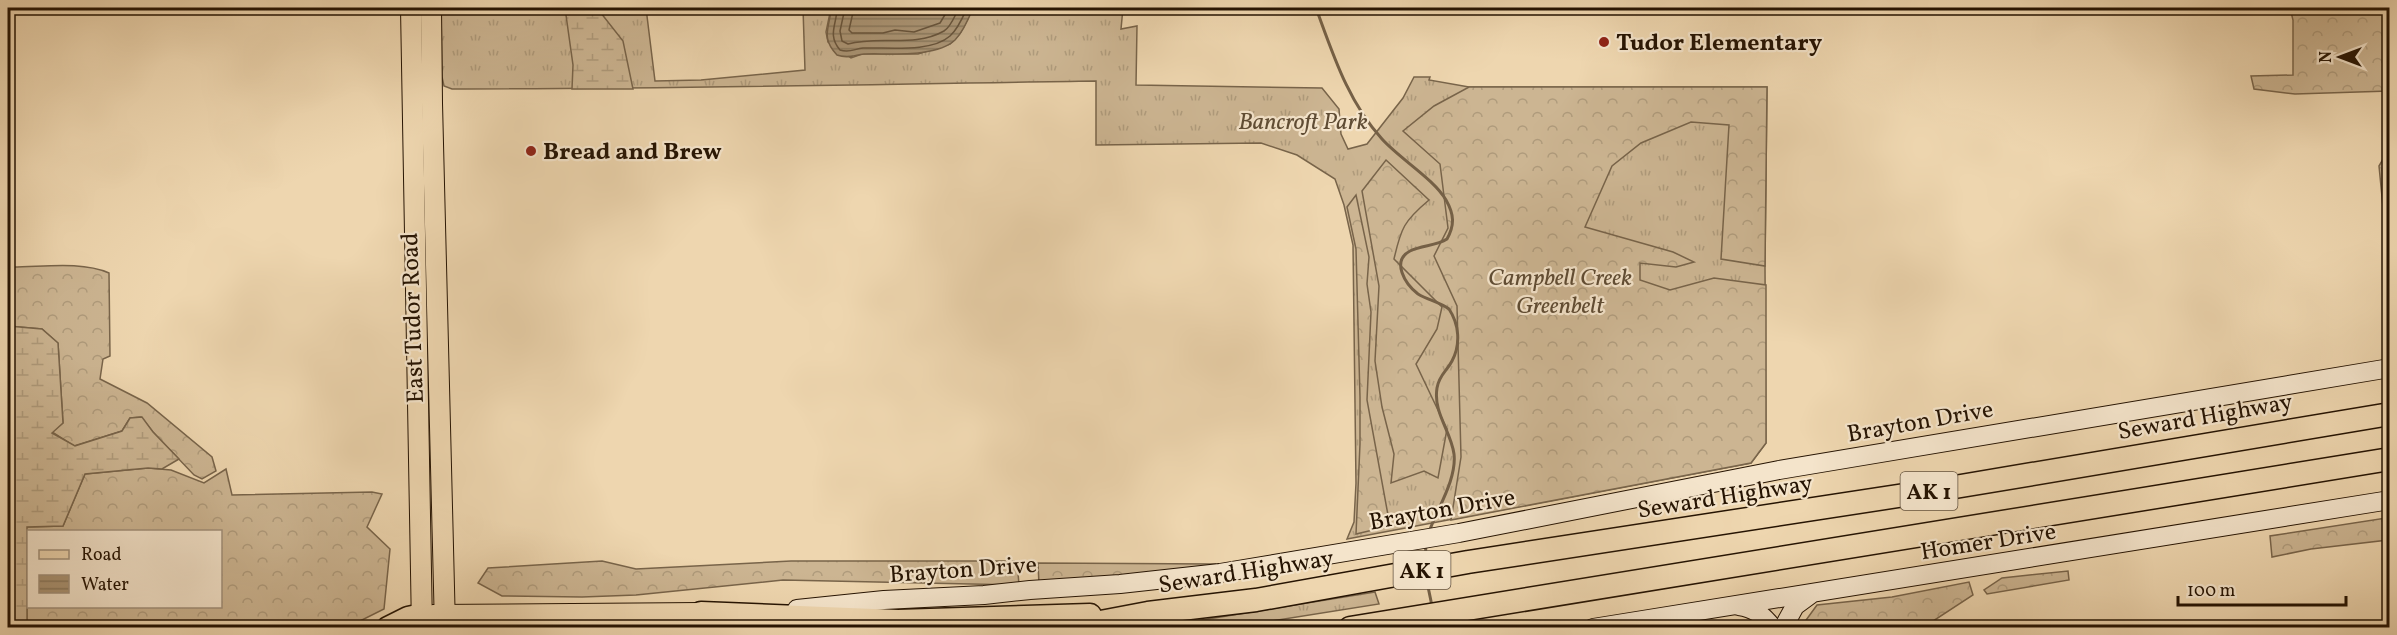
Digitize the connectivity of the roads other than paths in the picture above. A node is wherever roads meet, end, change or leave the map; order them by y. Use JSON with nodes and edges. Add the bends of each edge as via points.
{"nodes":[{"id":1,"x":411,"y":8,"type":"edge"},
{"id":2,"x":431,"y":8,"type":"edge"},
{"id":3,"x":2390,"y":368,"type":"edge"},
{"id":4,"x":2390,"y":414,"type":"edge"},
{"id":5,"x":2390,"y":459,"type":"edge"},
{"id":6,"x":2390,"y":469,"type":"edge"},
{"id":7,"x":2303,"y":474,"type":"junction"},
{"id":8,"x":2390,"y":501,"type":"edge"},
{"id":9,"x":1812,"y":593,"type":"junction"},
{"id":10,"x":1734,"y":606,"type":"junction"},
{"id":11,"x":701,"y":613,"type":"junction"},
{"id":12,"x":1148,"y":613,"type":"junction"},
{"id":13,"x":422,"y":621,"type":"edge"},
{"id":14,"x":445,"y":621,"type":"edge"},
{"id":15,"x":388,"y":627,"type":"edge"},
{"id":16,"x":1070,"y":627,"type":"edge"},
{"id":17,"x":1350,"y":627,"type":"edge"},
{"id":18,"x":1593,"y":627,"type":"edge"},
{"id":19,"x":1773,"y":627,"type":"edge"},
{"id":20,"x":1783,"y":627,"type":"edge"}],
"edges":[{"from":1,"to":13,"type":"main road","name":"East Tudor Road"},
{"from":2,"to":14,"type":"main road","name":"East Tudor Road"},
{"from":3,"to":11,"type":"main road","name":"Brayton Drive","via":[[1779,470],[1220,573],[984,595]]},
{"from":4,"to":12,"type":"highway","name":"Seward Highway","number":"AK 1","via":[[1937,490],[1375,577],[1256,600]]},
{"from":5,"to":7,"type":"highway","number":"AK 1"},
{"from":6,"to":7,"type":"highway"},
{"from":7,"to":17,"type":"highway","number":"AK 1"},
{"from":8,"to":9,"type":"main road","name":"Homer Drive"},
{"from":9,"to":10,"type":"main road","name":"Homer Drive"},
{"from":9,"to":20,"type":"main road","via":[[1795,606]]},
{"from":10,"to":18,"type":"main road","name":"Homer Drive"},
{"from":10,"to":19,"type":"main road","via":[[1760,613]]},
{"from":11,"to":12,"type":"highway","via":[[898,621]]},
{"from":11,"to":14,"type":"main road","name":"Brayton Drive"},
{"from":12,"to":16,"type":"highway","name":"Seward Highway","number":"AK 1"},
{"from":13,"to":14,"type":"main road","name":"Brayton Drive"},
{"from":13,"to":15,"type":"highway","via":[[408,618]]}]}
